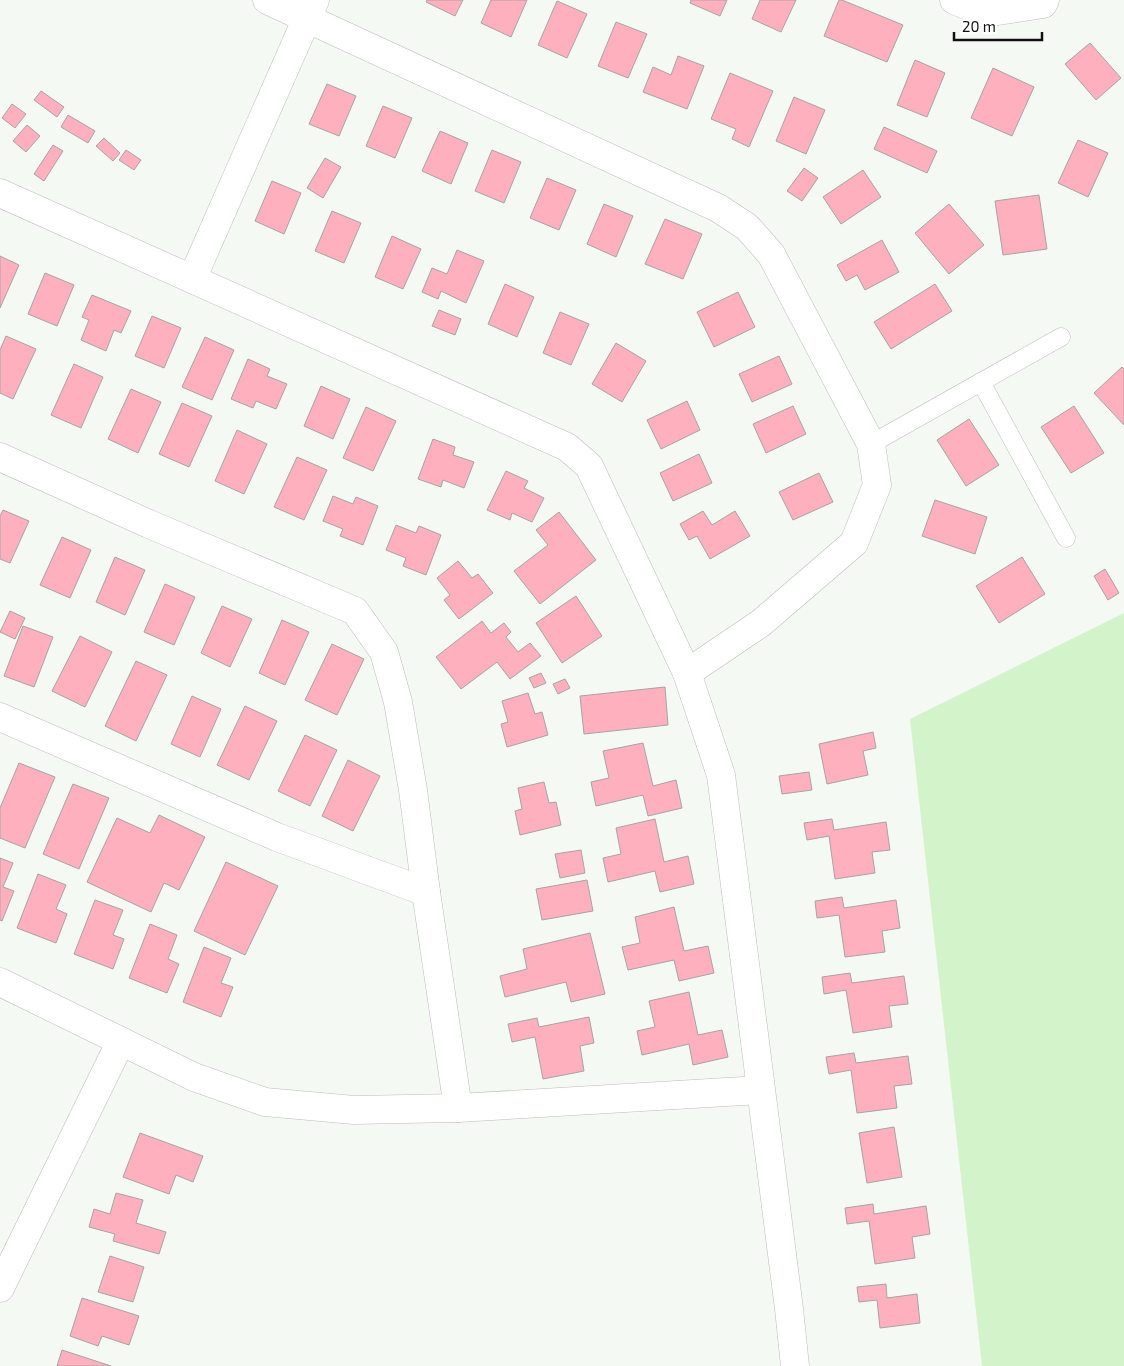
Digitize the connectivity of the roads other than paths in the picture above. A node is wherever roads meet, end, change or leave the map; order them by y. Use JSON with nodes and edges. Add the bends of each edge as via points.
{"nodes":[{"id":1,"x":267,"y":0,"type":"edge"},
{"id":2,"x":954,"y":0,"type":"edge"},
{"id":3,"x":1045,"y":0,"type":"edge"},
{"id":4,"x":312,"y":10,"type":"edge"},
{"id":5,"x":0,"y":193,"type":"edge"},
{"id":6,"x":192,"y":279,"type":"junction"},
{"id":7,"x":1061,"y":337,"type":"dead end"},
{"id":8,"x":981,"y":382,"type":"junction"},
{"id":9,"x":871,"y":444,"type":"junction"},
{"id":10,"x":0,"y":457,"type":"edge"},
{"id":11,"x":1066,"y":538,"type":"dead end"},
{"id":12,"x":687,"y":673,"type":"junction"},
{"id":13,"x":0,"y":717,"type":"edge"},
{"id":14,"x":426,"y":892,"type":"junction"},
{"id":15,"x":0,"y":982,"type":"edge"},
{"id":16,"x":121,"y":1041,"type":"junction"},
{"id":17,"x":760,"y":1090,"type":"junction"},
{"id":18,"x":458,"y":1108,"type":"junction"},
{"id":19,"x":0,"y":1288,"type":"edge"},
{"id":20,"x":795,"y":1366,"type":"edge"}],
"edges":[{"from":1,"to":4,"type":"street"},
{"from":2,"to":3,"type":"street","via":[[985,13],[1043,4]]},
{"from":4,"to":6,"type":"street"},
{"from":4,"to":9,"type":"street","via":[[718,208],[747,226],[771,254]]},
{"from":5,"to":6,"type":"street"},
{"from":6,"to":12,"type":"street","via":[[568,447],[589,466]]},
{"from":7,"to":8,"type":"lane"},
{"from":8,"to":9,"type":"lane"},
{"from":8,"to":11,"type":"lane"},
{"from":9,"to":12,"type":"street","via":[[876,485],[854,543],[761,623]]},
{"from":10,"to":14,"type":"street","via":[[355,611],[384,652],[398,702]]},
{"from":12,"to":17,"type":"street","via":[[721,775]]},
{"from":13,"to":14,"type":"street","via":[[277,837]]},
{"from":14,"to":18,"type":"street"},
{"from":15,"to":16,"type":"street"},
{"from":16,"to":18,"type":"street","via":[[194,1077],[265,1102],[354,1110]]},
{"from":16,"to":19,"type":"street"},
{"from":17,"to":18,"type":"street"},
{"from":17,"to":20,"type":"street"}]}
